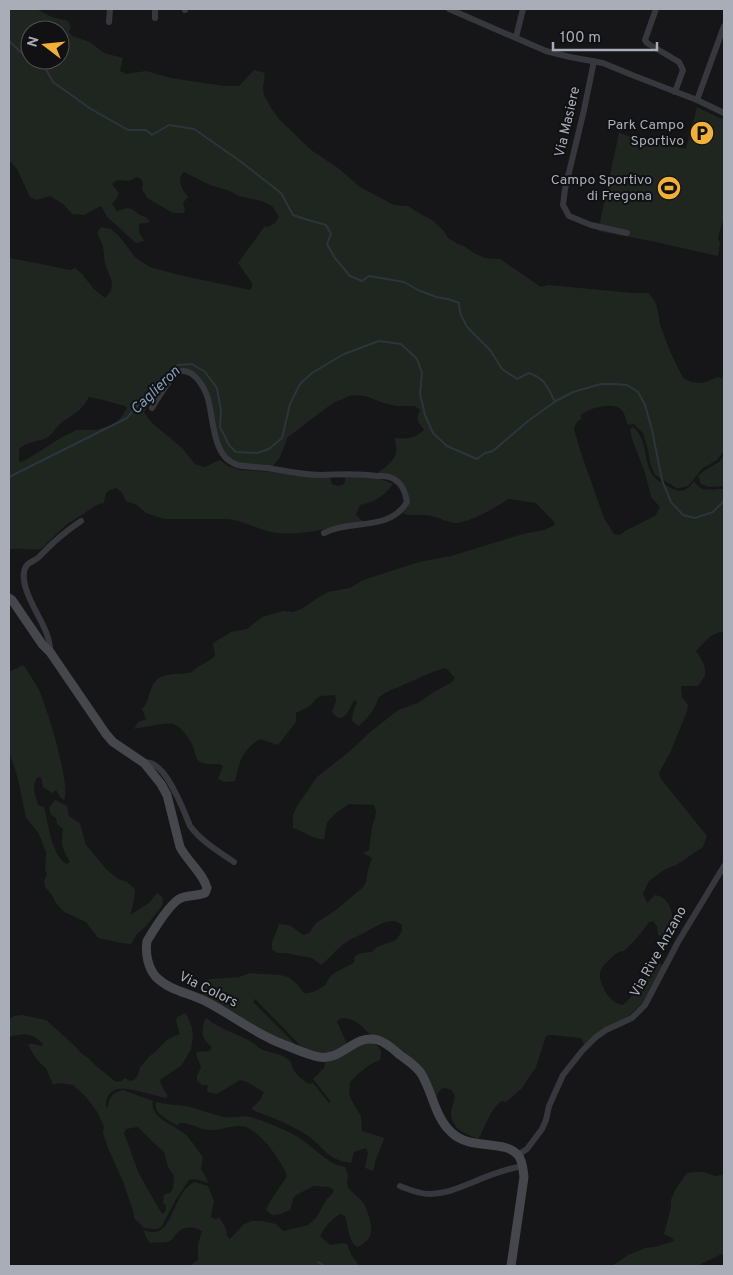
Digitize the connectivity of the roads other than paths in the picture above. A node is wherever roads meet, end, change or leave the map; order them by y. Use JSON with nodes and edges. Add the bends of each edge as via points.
{"nodes":[{"id":1,"x":110,"y":9,"type":"edge"},
{"id":2,"x":155,"y":9,"type":"edge"},
{"id":3,"x":449,"y":9,"type":"edge"},
{"id":4,"x":523,"y":9,"type":"edge"},
{"id":5,"x":656,"y":9,"type":"edge"},
{"id":6,"x":155,"y":18,"type":"dead end"},
{"id":7,"x":109,"y":22,"type":"dead end"},
{"id":8,"x":724,"y":26,"type":"edge"},
{"id":9,"x":516,"y":38,"type":"junction"},
{"id":10,"x":594,"y":61,"type":"junction"},
{"id":11,"x":676,"y":92,"type":"junction"},
{"id":12,"x":697,"y":100,"type":"junction"},
{"id":13,"x":724,"y":113,"type":"edge"},
{"id":14,"x":627,"y":233,"type":"dead end"},
{"id":15,"x":152,"y":408,"type":"dead end"},
{"id":16,"x":80,"y":520,"type":"dead end"},
{"id":17,"x":324,"y":532,"type":"dead end"},
{"id":18,"x":10,"y":599,"type":"edge"},
{"id":19,"x":50,"y":652,"type":"junction"},
{"id":20,"x":144,"y":763,"type":"junction"},
{"id":21,"x":234,"y":862,"type":"dead end"},
{"id":22,"x":724,"y":866,"type":"edge"},
{"id":23,"x":518,"y":1156,"type":"junction"},
{"id":24,"x":523,"y":1166,"type":"junction"},
{"id":25,"x":400,"y":1186,"type":"dead end"},
{"id":26,"x":511,"y":1266,"type":"edge"}],
"edges":[{"from":1,"to":7,"type":"street"},
{"from":2,"to":6,"type":"street"},
{"from":3,"to":9,"type":"street"},
{"from":4,"to":9,"type":"street"},
{"from":5,"to":11,"type":"street","via":[[645,40],[679,62],[683,70]]},
{"from":8,"to":12,"type":"street"},
{"from":9,"to":10,"type":"street","via":[[558,55]]},
{"from":10,"to":11,"type":"street"},
{"from":10,"to":14,"type":"street","name":"Via Masiere","via":[[562,205],[569,216]]},
{"from":11,"to":12,"type":"street"},
{"from":12,"to":13,"type":"street"},
{"from":15,"to":17,"type":"street","via":[[173,376],[185,371],[194,375],[205,389],[217,440],[228,461],[298,474],[371,474],[391,478],[403,486],[407,502],[390,519]]},
{"from":16,"to":19,"type":"street","via":[[28,565],[24,573],[24,585],[44,627]]},
{"from":18,"to":19,"type":"street","name":"Via Colors"},
{"from":19,"to":20,"type":"street","name":"Via Colors","via":[[106,734]]},
{"from":20,"to":21,"type":"street","via":[[153,763],[163,774],[194,831]]},
{"from":20,"to":23,"type":"street","name":"Via Colors","via":[[167,795],[180,848],[206,882],[207,888],[205,893],[176,900],[151,934],[146,947],[156,976],[170,988],[206,1001],[268,1038],[307,1054],[329,1058],[369,1038],[379,1040],[422,1074],[442,1122],[454,1135],[472,1144],[505,1148]]},
{"from":22,"to":23,"type":"street","name":"Via Rive Anzano","via":[[645,1005],[632,1018],[596,1037],[582,1051],[563,1075],[542,1129]]},
{"from":23,"to":24,"type":"street"},
{"from":24,"to":25,"type":"street","via":[[444,1193],[428,1194]]},
{"from":24,"to":26,"type":"street","via":[[522,1198]]}]}
